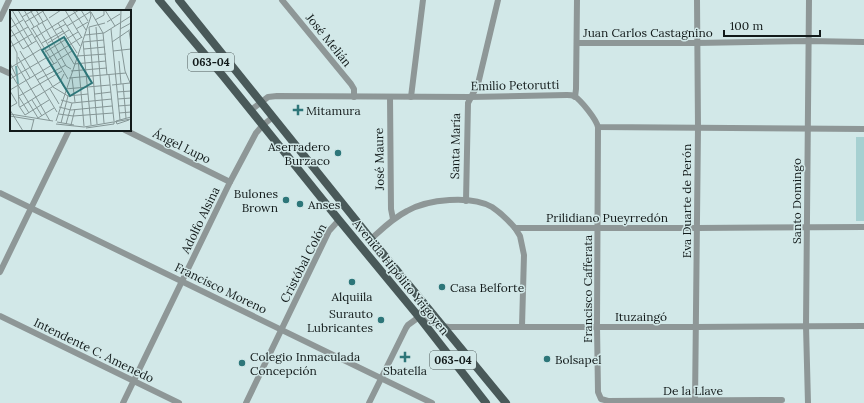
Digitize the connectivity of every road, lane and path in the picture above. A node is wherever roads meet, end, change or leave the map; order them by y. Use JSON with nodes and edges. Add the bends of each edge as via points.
{"nodes":[{"id":1,"x":9,"y":0,"type":"edge"},
{"id":2,"x":132,"y":0,"type":"edge"},
{"id":3,"x":159,"y":0,"type":"edge"},
{"id":4,"x":178,"y":0,"type":"edge"},
{"id":5,"x":282,"y":0,"type":"edge"},
{"id":6,"x":423,"y":0,"type":"edge"},
{"id":7,"x":498,"y":0,"type":"edge"},
{"id":8,"x":577,"y":0,"type":"edge"},
{"id":9,"x":697,"y":0,"type":"edge"},
{"id":10,"x":810,"y":0,"type":"edge"},
{"id":11,"x":127,"y":10,"type":"edge"},
{"id":12,"x":0,"y":19,"type":"edge"},
{"id":13,"x":809,"y":41,"type":"junction"},
{"id":14,"x":864,"y":42,"type":"edge"},
{"id":15,"x":697,"y":43,"type":"junction"},
{"id":16,"x":577,"y":44,"type":"junction"},
{"id":17,"x":0,"y":69,"type":"edge"},
{"id":18,"x":10,"y":74,"type":"edge"},
{"id":19,"x":354,"y":97,"type":"junction"},
{"id":20,"x":390,"y":97,"type":"junction"},
{"id":21,"x":412,"y":97,"type":"junction"},
{"id":22,"x":575,"y":97,"type":"junction"},
{"id":23,"x":470,"y":98,"type":"junction"},
{"id":24,"x":261,"y":102,"type":"junction"},
{"id":25,"x":251,"y":110,"type":"junction"},
{"id":26,"x":273,"y":117,"type":"junction"},
{"id":27,"x":262,"y":125,"type":"junction"},
{"id":28,"x":598,"y":126,"type":"junction"},
{"id":29,"x":698,"y":127,"type":"junction"},
{"id":30,"x":808,"y":129,"type":"junction"},
{"id":31,"x":864,"y":129,"type":"edge"},
{"id":32,"x":69,"y":131,"type":"edge"},
{"id":33,"x":127,"y":131,"type":"edge"},
{"id":34,"x":230,"y":182,"type":"junction"},
{"id":35,"x":0,"y":193,"type":"edge"},
{"id":36,"x":466,"y":201,"type":"junction"},
{"id":37,"x":31,"y":209,"type":"junction"},
{"id":38,"x":393,"y":219,"type":"junction"},
{"id":39,"x":339,"y":220,"type":"junction"},
{"id":40,"x":807,"y":227,"type":"junction"},
{"id":41,"x":864,"y":227,"type":"edge"},
{"id":42,"x":515,"y":228,"type":"junction"},
{"id":43,"x":598,"y":228,"type":"junction"},
{"id":44,"x":697,"y":228,"type":"junction"},
{"id":45,"x":371,"y":239,"type":"junction"},
{"id":46,"x":0,"y":272,"type":"edge"},
{"id":47,"x":183,"y":282,"type":"junction"},
{"id":48,"x":424,"y":305,"type":"junction"},
{"id":49,"x":0,"y":316,"type":"edge"},
{"id":50,"x":419,"y":317,"type":"junction"},
{"id":51,"x":442,"y":326,"type":"junction"},
{"id":52,"x":522,"y":326,"type":"junction"},
{"id":53,"x":597,"y":326,"type":"junction"},
{"id":54,"x":806,"y":326,"type":"junction"},
{"id":55,"x":864,"y":326,"type":"edge"},
{"id":56,"x":696,"y":327,"type":"junction"},
{"id":57,"x":281,"y":329,"type":"junction"},
{"id":58,"x":381,"y":378,"type":"junction"},
{"id":59,"x":134,"y":381,"type":"junction"},
{"id":60,"x":782,"y":400,"type":"dead end"},
{"id":61,"x":604,"y":401,"type":"joint"},
{"id":62,"x":695,"y":402,"type":"edge"},
{"id":63,"x":123,"y":403,"type":"edge"},
{"id":64,"x":179,"y":403,"type":"edge"},
{"id":65,"x":246,"y":403,"type":"edge"},
{"id":66,"x":369,"y":403,"type":"edge"},
{"id":67,"x":432,"y":403,"type":"edge"},
{"id":68,"x":486,"y":403,"type":"edge"},
{"id":69,"x":506,"y":403,"type":"edge"},
{"id":70,"x":808,"y":403,"type":"edge"}],
"edges":[{"from":1,"to":12,"type":"street"},
{"from":2,"to":11,"type":"street"},
{"from":3,"to":25,"type":"main road","name":"Avenida Hipólito Yrigoyen","number":"063-04"},
{"from":4,"to":24,"type":"main road","name":"Avenida Hipólito Yrigoyen","number":"063-04"},
{"from":5,"to":19,"type":"street","name":"José Melián","via":[[351,84]]},
{"from":6,"to":21,"type":"street"},
{"from":7,"to":23,"type":"street","name":"Santa María","via":[[477,88]]},
{"from":8,"to":16,"type":"street"},
{"from":9,"to":15,"type":"street","name":"Eva Duarte de Perón"},
{"from":10,"to":13,"type":"street","name":"Santo Domingo"},
{"from":13,"to":14,"type":"street","name":"Juan Carlos Castagnino"},
{"from":13,"to":15,"type":"street","name":"Juan Carlos Castagnino"},
{"from":13,"to":30,"type":"street","name":"Santo Domingo"},
{"from":15,"to":16,"type":"street","name":"Juan Carlos Castagnino"},
{"from":15,"to":29,"type":"street","name":"Eva Duarte de Perón"},
{"from":16,"to":22,"type":"street"},
{"from":17,"to":18,"type":"street"},
{"from":19,"to":20,"type":"street","name":"Emilio Petorutti"},
{"from":19,"to":24,"type":"street","name":"Emilio Petorutti","via":[[277,96],[268,97]]},
{"from":20,"to":21,"type":"street","name":"Emilio Petorutti"},
{"from":20,"to":38,"type":"street","name":"José Maure"},
{"from":21,"to":23,"type":"street","name":"Emilio Petorutti"},
{"from":22,"to":23,"type":"street","name":"Emilio Petorutti","via":[[567,95]]},
{"from":22,"to":28,"type":"street","name":"Emilio Petorutti"},
{"from":23,"to":36,"type":"street","name":"Santa María","via":[[467,108]]},
{"from":24,"to":25,"type":"street","name":"Emilio Petorutti"},
{"from":24,"to":26,"type":"main road","name":"Avenida Hipólito Yrigoyen","number":"063-04"},
{"from":25,"to":27,"type":"main road","name":"Avenida Hipólito Yrigoyen","number":"063-04"},
{"from":26,"to":27,"type":"street","name":"Adolfo Alsina"},
{"from":26,"to":45,"type":"main road","name":"Avenida Hipólito Yrigoyen","number":"063-04"},
{"from":27,"to":34,"type":"street","name":"Adolfo Alsina"},
{"from":27,"to":39,"type":"main road","name":"Avenida Hipólito Yrigoyen","number":"063-04"},
{"from":28,"to":29,"type":"street"},
{"from":28,"to":43,"type":"street","name":"Francisco Cafferata"},
{"from":29,"to":30,"type":"street"},
{"from":29,"to":44,"type":"street","name":"Eva Duarte de Perón"},
{"from":30,"to":31,"type":"street"},
{"from":30,"to":40,"type":"street","name":"Santo Domingo"},
{"from":32,"to":37,"type":"street"},
{"from":33,"to":34,"type":"street","name":"Ángel Lupo"},
{"from":34,"to":47,"type":"street","name":"Adolfo Alsina"},
{"from":35,"to":37,"type":"street","name":"Francisco Moreno"},
{"from":36,"to":38,"type":"street","via":[[427,203],[407,210]]},
{"from":36,"to":42,"type":"street","via":[[492,207]]},
{"from":37,"to":46,"type":"street"},
{"from":37,"to":47,"type":"street","name":"Francisco Moreno"},
{"from":38,"to":45,"type":"street"},
{"from":39,"to":50,"type":"main road","name":"Avenida Hipólito Yrigoyen","number":"063-04"},
{"from":39,"to":57,"type":"street","name":"Cristóbal Colón","via":[[329,231]]},
{"from":40,"to":41,"type":"street","name":"Prilidiano Pueyrredón"},
{"from":40,"to":44,"type":"street","name":"Prilidiano Pueyrredón"},
{"from":40,"to":54,"type":"street","name":"Santo Domingo"},
{"from":42,"to":43,"type":"street","name":"Prilidiano Pueyrredón"},
{"from":42,"to":52,"type":"street","via":[[520,236],[524,255]]},
{"from":43,"to":44,"type":"street","name":"Prilidiano Pueyrredón"},
{"from":43,"to":53,"type":"street","name":"Francisco Cafferata"},
{"from":44,"to":56,"type":"street","name":"Eva Duarte de Perón"},
{"from":45,"to":48,"type":"main road","name":"Avenida Hipólito Yrigoyen","number":"063-04"},
{"from":47,"to":57,"type":"street","name":"Francisco Moreno"},
{"from":47,"to":59,"type":"street","name":"Adolfo Alsina"},
{"from":48,"to":50,"type":"street"},
{"from":48,"to":51,"type":"main road","name":"Avenida Hipólito Yrigoyen","number":"063-04"},
{"from":49,"to":59,"type":"street","name":"Intendente C. Amenedo"},
{"from":50,"to":51,"type":"street","name":"Ituzaingó"},
{"from":50,"to":58,"type":"street","via":[[406,328]]},
{"from":50,"to":68,"type":"main road","name":"Avenida Hipólito Yrigoyen","number":"063-04"},
{"from":51,"to":52,"type":"street","name":"Ituzaingó"},
{"from":51,"to":69,"type":"main road","name":"Avenida Hipólito Yrigoyen","number":"063-04"},
{"from":52,"to":53,"type":"street","name":"Ituzaingó"},
{"from":53,"to":56,"type":"street","name":"Ituzaingó"},
{"from":53,"to":61,"type":"street","name":"Francisco Cafferata","via":[[598,392]]},
{"from":54,"to":55,"type":"street","name":"Ituzaingó"},
{"from":54,"to":56,"type":"street","name":"Ituzaingó"},
{"from":54,"to":70,"type":"street","name":"Santo Domingo"},
{"from":56,"to":62,"type":"street","name":"Eva Duarte de Perón"},
{"from":57,"to":58,"type":"street","name":"Francisco Moreno"},
{"from":57,"to":65,"type":"street","name":"Cristóbal Colón"},
{"from":58,"to":66,"type":"street"},
{"from":58,"to":67,"type":"street","name":"Francisco Moreno"},
{"from":59,"to":63,"type":"street","name":"Adolfo Alsina"},
{"from":59,"to":64,"type":"street","name":"Intendente C. Amenedo"},
{"from":60,"to":62,"type":"street","name":"De la Llave"},
{"from":61,"to":62,"type":"street","name":"De la Llave"}]}
